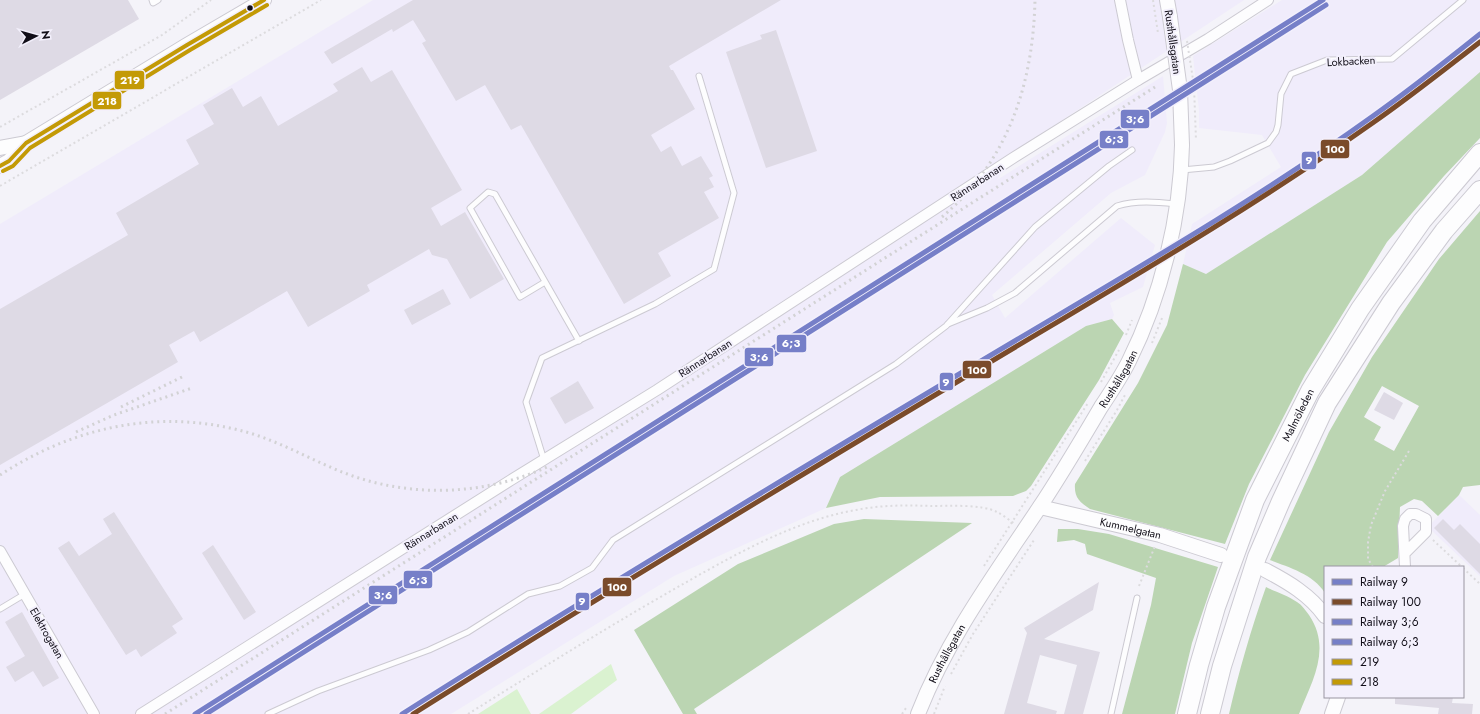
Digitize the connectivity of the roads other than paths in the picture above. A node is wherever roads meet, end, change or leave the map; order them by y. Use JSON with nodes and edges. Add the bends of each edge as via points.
{"nodes":[{"id":1,"x":152,"y":0,"type":"edge"},
{"id":2,"x":158,"y":0,"type":"edge"},
{"id":3,"x":264,"y":0,"type":"edge"},
{"id":4,"x":1120,"y":0,"type":"edge"},
{"id":5,"x":1167,"y":0,"type":"edge"},
{"id":6,"x":1268,"y":0,"type":"edge"},
{"id":7,"x":1463,"y":0,"type":"edge"},
{"id":8,"x":699,"y":76,"type":"dead end"},
{"id":9,"x":1138,"y":80,"type":"junction"},
{"id":10,"x":26,"y":143,"type":"junction"},
{"id":11,"x":0,"y":148,"type":"edge"},
{"id":12,"x":1132,"y":150,"type":"dead end"},
{"id":13,"x":1480,"y":153,"type":"edge"},
{"id":14,"x":0,"y":166,"type":"edge"},
{"id":15,"x":1181,"y":170,"type":"junction"},
{"id":16,"x":1480,"y":190,"type":"edge"},
{"id":17,"x":1176,"y":204,"type":"junction"},
{"id":18,"x":545,"y":282,"type":"junction"},
{"id":19,"x":946,"y":326,"type":"junction"},
{"id":20,"x":579,"y":341,"type":"junction"},
{"id":21,"x":544,"y":460,"type":"junction"},
{"id":22,"x":1040,"y":507,"type":"junction"},
{"id":23,"x":0,"y":551,"type":"edge"},
{"id":24,"x":1405,"y":553,"type":"junction"},
{"id":25,"x":1221,"y":555,"type":"dead end"},
{"id":26,"x":1405,"y":566,"type":"edge"},
{"id":27,"x":1265,"y":570,"type":"dead end"},
{"id":28,"x":25,"y":594,"type":"junction"},
{"id":29,"x":1137,"y":598,"type":"dead end"},
{"id":30,"x":0,"y":609,"type":"edge"},
{"id":31,"x":1324,"y":615,"type":"edge"},
{"id":32,"x":1338,"y":698,"type":"edge"},
{"id":33,"x":94,"y":714,"type":"edge"},
{"id":34,"x":141,"y":714,"type":"edge"},
{"id":35,"x":268,"y":714,"type":"edge"},
{"id":36,"x":918,"y":714,"type":"edge"},
{"id":37,"x":1111,"y":714,"type":"edge"},
{"id":38,"x":1187,"y":714,"type":"edge"},
{"id":39,"x":1210,"y":714,"type":"edge"},
{"id":40,"x":1332,"y":714,"type":"edge"}],
"edges":[{"from":1,"to":2,"type":"lane","via":[[153,3]]},
{"from":3,"to":10,"type":"main road"},
{"from":4,"to":9,"type":"street"},
{"from":5,"to":15,"type":"main road","name":"Rusthållsgatan","bridge":true,"via":[[1163,19],[1180,90]]},
{"from":6,"to":9,"type":"street","name":"Rännarbanan"},
{"from":7,"to":15,"type":"lane","name":"Lokbacken","via":[[1392,59],[1327,60],[1291,74],[1280,94],[1276,132],[1268,143],[1214,167]]},
{"from":8,"to":20,"type":"lane","via":[[734,193],[714,269],[655,304]]},
{"from":9,"to":21,"type":"street","name":"Rännarbanan"},
{"from":10,"to":11,"type":"main road"},
{"from":10,"to":14,"type":"main road","via":[[9,161]]},
{"from":12,"to":19,"type":"lane","via":[[1035,227]]},
{"from":13,"to":38,"type":"highway","name":"Malmöleden","via":[[1422,221],[1360,309],[1310,391],[1255,500],[1216,607]]},
{"from":15,"to":17,"type":"main road","name":"Rusthållsgatan"},
{"from":16,"to":39,"type":"highway","name":"Malmöleden","via":[[1444,231],[1391,303],[1327,404],[1257,557],[1224,659]]},
{"from":17,"to":19,"type":"lane","via":[[1150,202],[1117,206],[1015,293]]},
{"from":17,"to":22,"type":"main road","name":"Rusthållsgatan","via":[[1162,272],[1148,317],[1129,361]]},
{"from":18,"to":18,"type":"lane","via":[[520,297],[470,208],[488,192],[495,194]]},
{"from":18,"to":20,"type":"lane"},
{"from":19,"to":35,"type":"lane","via":[[896,364],[613,540],[592,568],[560,586],[528,594],[468,632],[429,650],[318,691]]},
{"from":20,"to":21,"type":"lane","via":[[542,358],[526,402]]},
{"from":21,"to":34,"type":"street","name":"Rännarbanan"},
{"from":22,"to":25,"type":"main road","name":"Kummelgatan","via":[[1160,535]]},
{"from":22,"to":36,"type":"main road","name":"Rusthållsgatan","via":[[961,628],[935,675]]},
{"from":23,"to":28,"type":"street","name":"Elektrogatan"},
{"from":24,"to":24,"type":"street","via":[[1405,519],[1410,514],[1422,516],[1426,519],[1426,532]]},
{"from":24,"to":26,"type":"street"},
{"from":27,"to":31,"type":"main road","via":[[1299,590]]},
{"from":28,"to":30,"type":"lane"},
{"from":28,"to":33,"type":"street","name":"Elektrogatan"},
{"from":29,"to":37,"type":"lane"},
{"from":32,"to":40,"type":"main road"}]}
